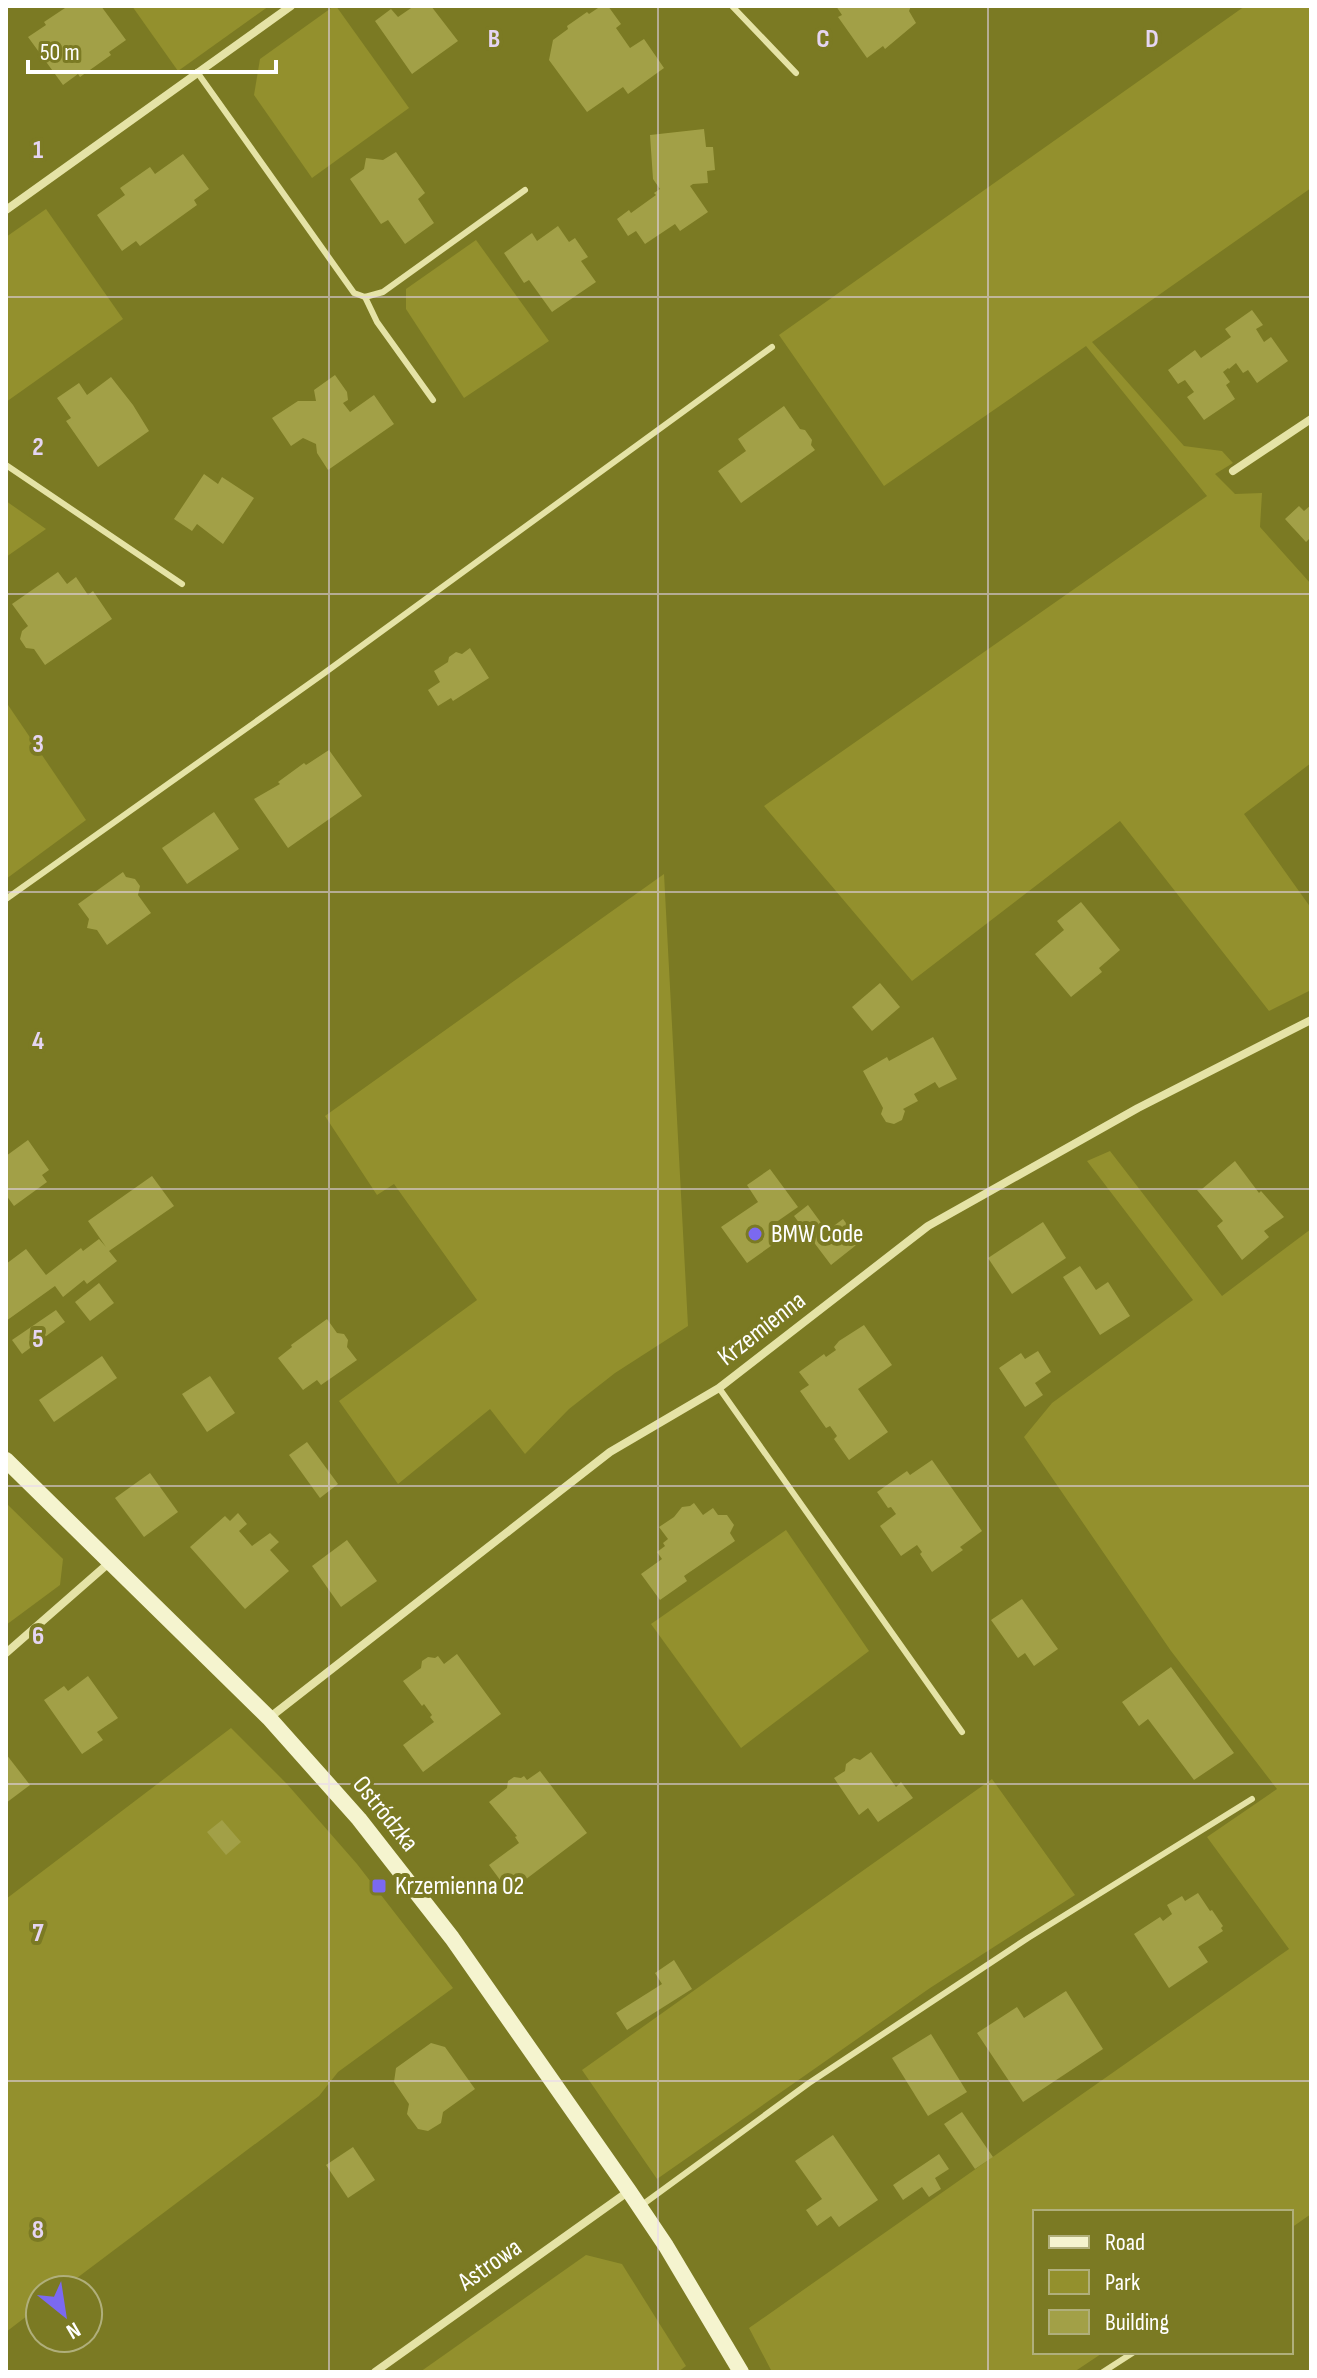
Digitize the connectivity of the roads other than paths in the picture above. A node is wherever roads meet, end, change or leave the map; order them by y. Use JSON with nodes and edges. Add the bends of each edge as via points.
{"nodes":[{"id":1,"x":291,"y":6,"type":"edge"},
{"id":2,"x":732,"y":6,"type":"edge"},
{"id":3,"x":197,"y":72,"type":"junction"},
{"id":4,"x":796,"y":73,"type":"dead end"},
{"id":5,"x":525,"y":190,"type":"dead end"},
{"id":6,"x":6,"y":210,"type":"edge"},
{"id":7,"x":365,"y":297,"type":"junction"},
{"id":8,"x":772,"y":347,"type":"dead end"},
{"id":9,"x":433,"y":400,"type":"dead end"},
{"id":10,"x":1311,"y":419,"type":"edge"},
{"id":11,"x":6,"y":465,"type":"edge"},
{"id":12,"x":1233,"y":471,"type":"dead end"},
{"id":13,"x":182,"y":584,"type":"dead end"},
{"id":14,"x":6,"y":899,"type":"edge"},
{"id":15,"x":1311,"y":1020,"type":"edge"},
{"id":16,"x":719,"y":1388,"type":"junction"},
{"id":17,"x":6,"y":1460,"type":"edge"},
{"id":18,"x":110,"y":1562,"type":"junction"},
{"id":19,"x":6,"y":1653,"type":"edge"},
{"id":20,"x":269,"y":1718,"type":"junction"},
{"id":21,"x":962,"y":1732,"type":"dead end"},
{"id":22,"x":1252,"y":1799,"type":"dead end"},
{"id":23,"x":629,"y":2191,"type":"junction"},
{"id":24,"x":640,"y":2207,"type":"junction"},
{"id":25,"x":1131,"y":2354,"type":"edge"},
{"id":26,"x":375,"y":2372,"type":"edge"},
{"id":27,"x":741,"y":2372,"type":"edge"},
{"id":28,"x":1103,"y":2372,"type":"edge"}],
"edges":[{"from":1,"to":3,"type":"street"},
{"from":2,"to":4,"type":"lane"},
{"from":3,"to":6,"type":"street"},
{"from":3,"to":7,"type":"lane","via":[[354,293]]},
{"from":5,"to":7,"type":"lane","via":[[383,292]]},
{"from":7,"to":9,"type":"lane"},
{"from":8,"to":14,"type":"lane"},
{"from":10,"to":12,"type":"street"},
{"from":11,"to":13,"type":"lane"},
{"from":15,"to":16,"type":"street","name":"Krzemienna","via":[[1138,1108],[928,1226]]},
{"from":16,"to":20,"type":"street","name":"Krzemienna","via":[[610,1452]]},
{"from":16,"to":21,"type":"lane"},
{"from":17,"to":18,"type":"street","name":"Ostródzka"},
{"from":18,"to":19,"type":"street"},
{"from":18,"to":20,"type":"street","name":"Ostródzka"},
{"from":20,"to":23,"type":"street","name":"Ostródzka","via":[[359,1819],[452,1938]]},
{"from":22,"to":24,"type":"lane","via":[[809,2083]]},
{"from":23,"to":24,"type":"street","name":"Ostródzka"},
{"from":23,"to":26,"type":"street","name":"Astrowa"},
{"from":24,"to":27,"type":"street","name":"Ostródzka"},
{"from":25,"to":28,"type":"lane"}]}
